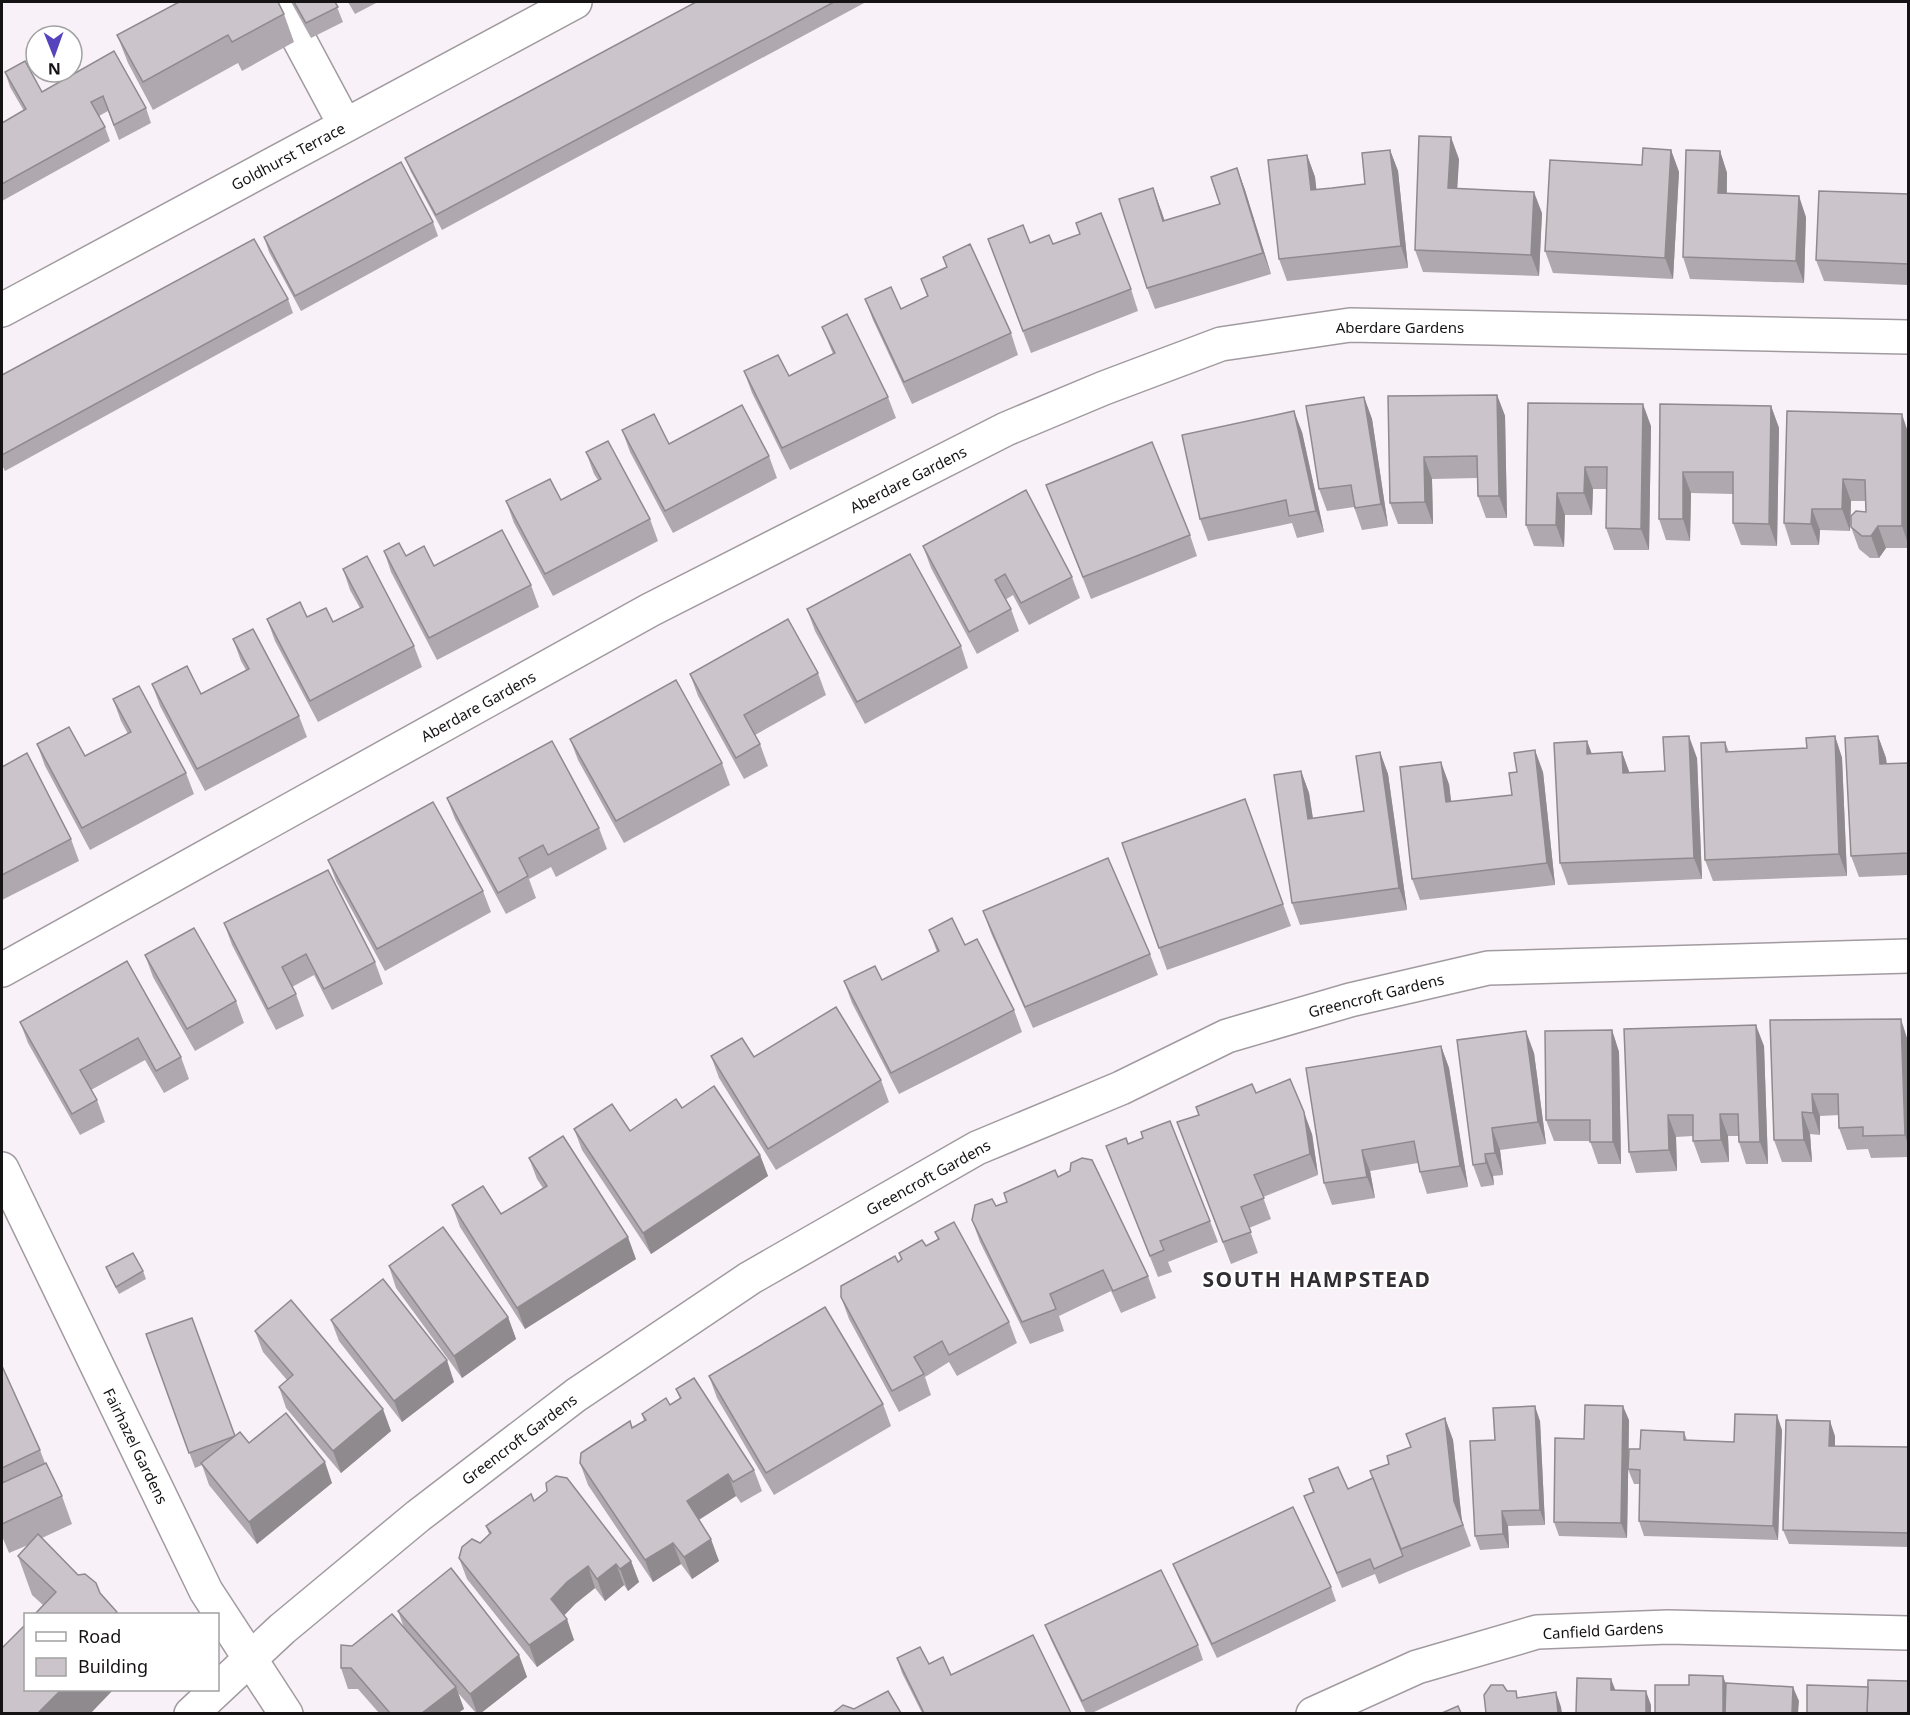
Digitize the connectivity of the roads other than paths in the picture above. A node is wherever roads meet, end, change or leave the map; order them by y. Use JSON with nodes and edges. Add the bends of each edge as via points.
{"nodes":[{"id":1,"x":279,"y":2,"type":"edge"},
{"id":2,"x":575,"y":2,"type":"edge"},
{"id":3,"x":345,"y":125,"type":"junction"},
{"id":4,"x":2,"y":310,"type":"edge"},
{"id":5,"x":1908,"y":337,"type":"edge"},
{"id":6,"x":1908,"y":956,"type":"edge"},
{"id":7,"x":2,"y":970,"type":"edge"},
{"id":8,"x":2,"y":1169,"type":"edge"},
{"id":9,"x":1908,"y":1633,"type":"edge"},
{"id":10,"x":250,"y":1658,"type":"junction"},
{"id":11,"x":219,"y":1687,"type":"edge"},
{"id":12,"x":215,"y":1691,"type":"edge"},
{"id":13,"x":191,"y":1713,"type":"edge"},
{"id":14,"x":286,"y":1713,"type":"edge"},
{"id":15,"x":1313,"y":1713,"type":"edge"}],
"edges":[{"from":1,"to":3,"type":"street"},
{"from":2,"to":3,"type":"street","name":"Goldhurst Terrace"},
{"from":3,"to":4,"type":"street","name":"Goldhurst Terrace"},
{"from":5,"to":7,"type":"street","name":"Aberdare Gardens","via":[[1350,325],[1221,344],[1006,429],[650,610]]},
{"from":6,"to":10,"type":"street","name":"Greencroft Gardens","via":[[1488,968],[1350,1000],[1227,1036],[1121,1088],[977,1148],[750,1278],[576,1395],[418,1516]]},
{"from":8,"to":10,"type":"street","name":"Fairhazel Gardens","via":[[206,1591]]},
{"from":9,"to":15,"type":"street","name":"Canfield Gardens","via":[[1668,1627],[1537,1632],[1418,1667]]},
{"from":10,"to":11,"type":"street","name":"Greencroft Gardens"},
{"from":10,"to":14,"type":"street","name":"Fairhazel Gardens"},
{"from":12,"to":13,"type":"street","name":"Greencroft Gardens"}]}
